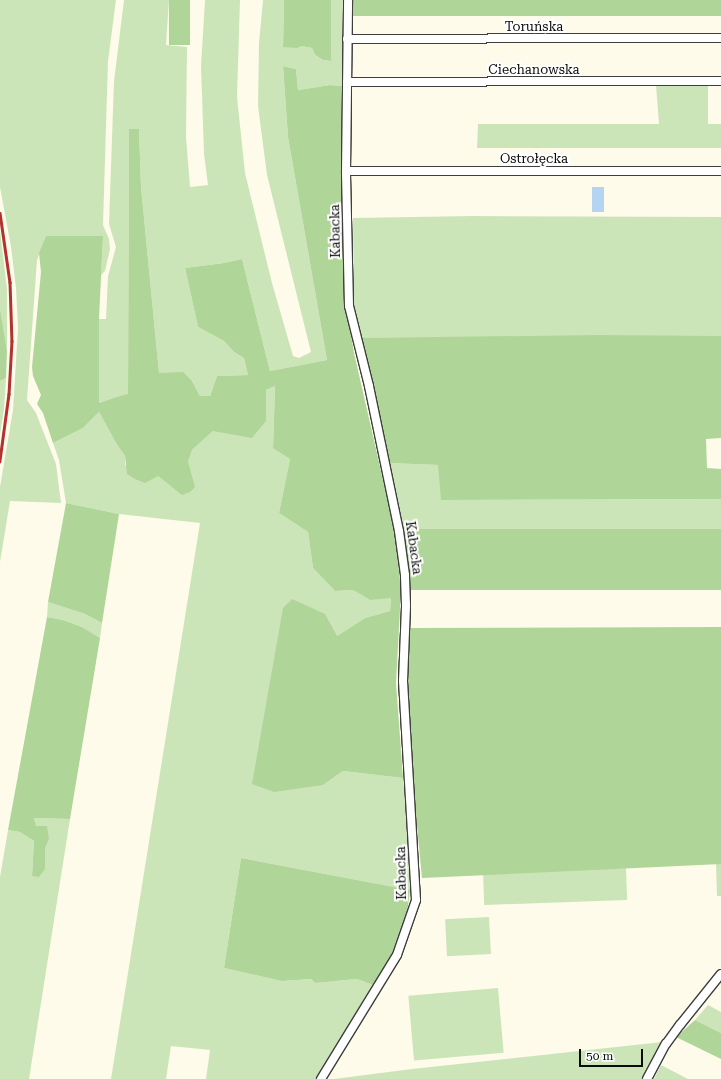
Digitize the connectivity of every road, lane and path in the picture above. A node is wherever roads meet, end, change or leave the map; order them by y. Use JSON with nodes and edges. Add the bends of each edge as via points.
{"nodes":[{"id":1,"x":348,"y":0,"type":"edge"},
{"id":2,"x":721,"y":38,"type":"edge"},
{"id":3,"x":347,"y":39,"type":"junction"},
{"id":4,"x":721,"y":81,"type":"edge"},
{"id":5,"x":347,"y":82,"type":"junction"},
{"id":6,"x":346,"y":171,"type":"junction"},
{"id":7,"x":721,"y":171,"type":"edge"},
{"id":8,"x":721,"y":974,"type":"edge"},
{"id":9,"x":321,"y":1079,"type":"edge"},
{"id":10,"x":647,"y":1079,"type":"edge"}],
"edges":[{"from":1,"to":3,"type":"street","name":"Kabacka"},
{"from":2,"to":3,"type":"street","name":"Toruńska"},
{"from":3,"to":5,"type":"street","name":"Kabacka"},
{"from":4,"to":5,"type":"street","name":"Ciechanowska"},
{"from":5,"to":6,"type":"street","name":"Kabacka"},
{"from":6,"to":7,"type":"street","name":"Ostrołęcka"},
{"from":6,"to":9,"type":"street","name":"Kabacka","via":[[349,306],[369,386],[399,531],[405,575],[403,681],[416,900],[397,956]]},
{"from":8,"to":10,"type":"street","via":[[666,1044]]}]}
